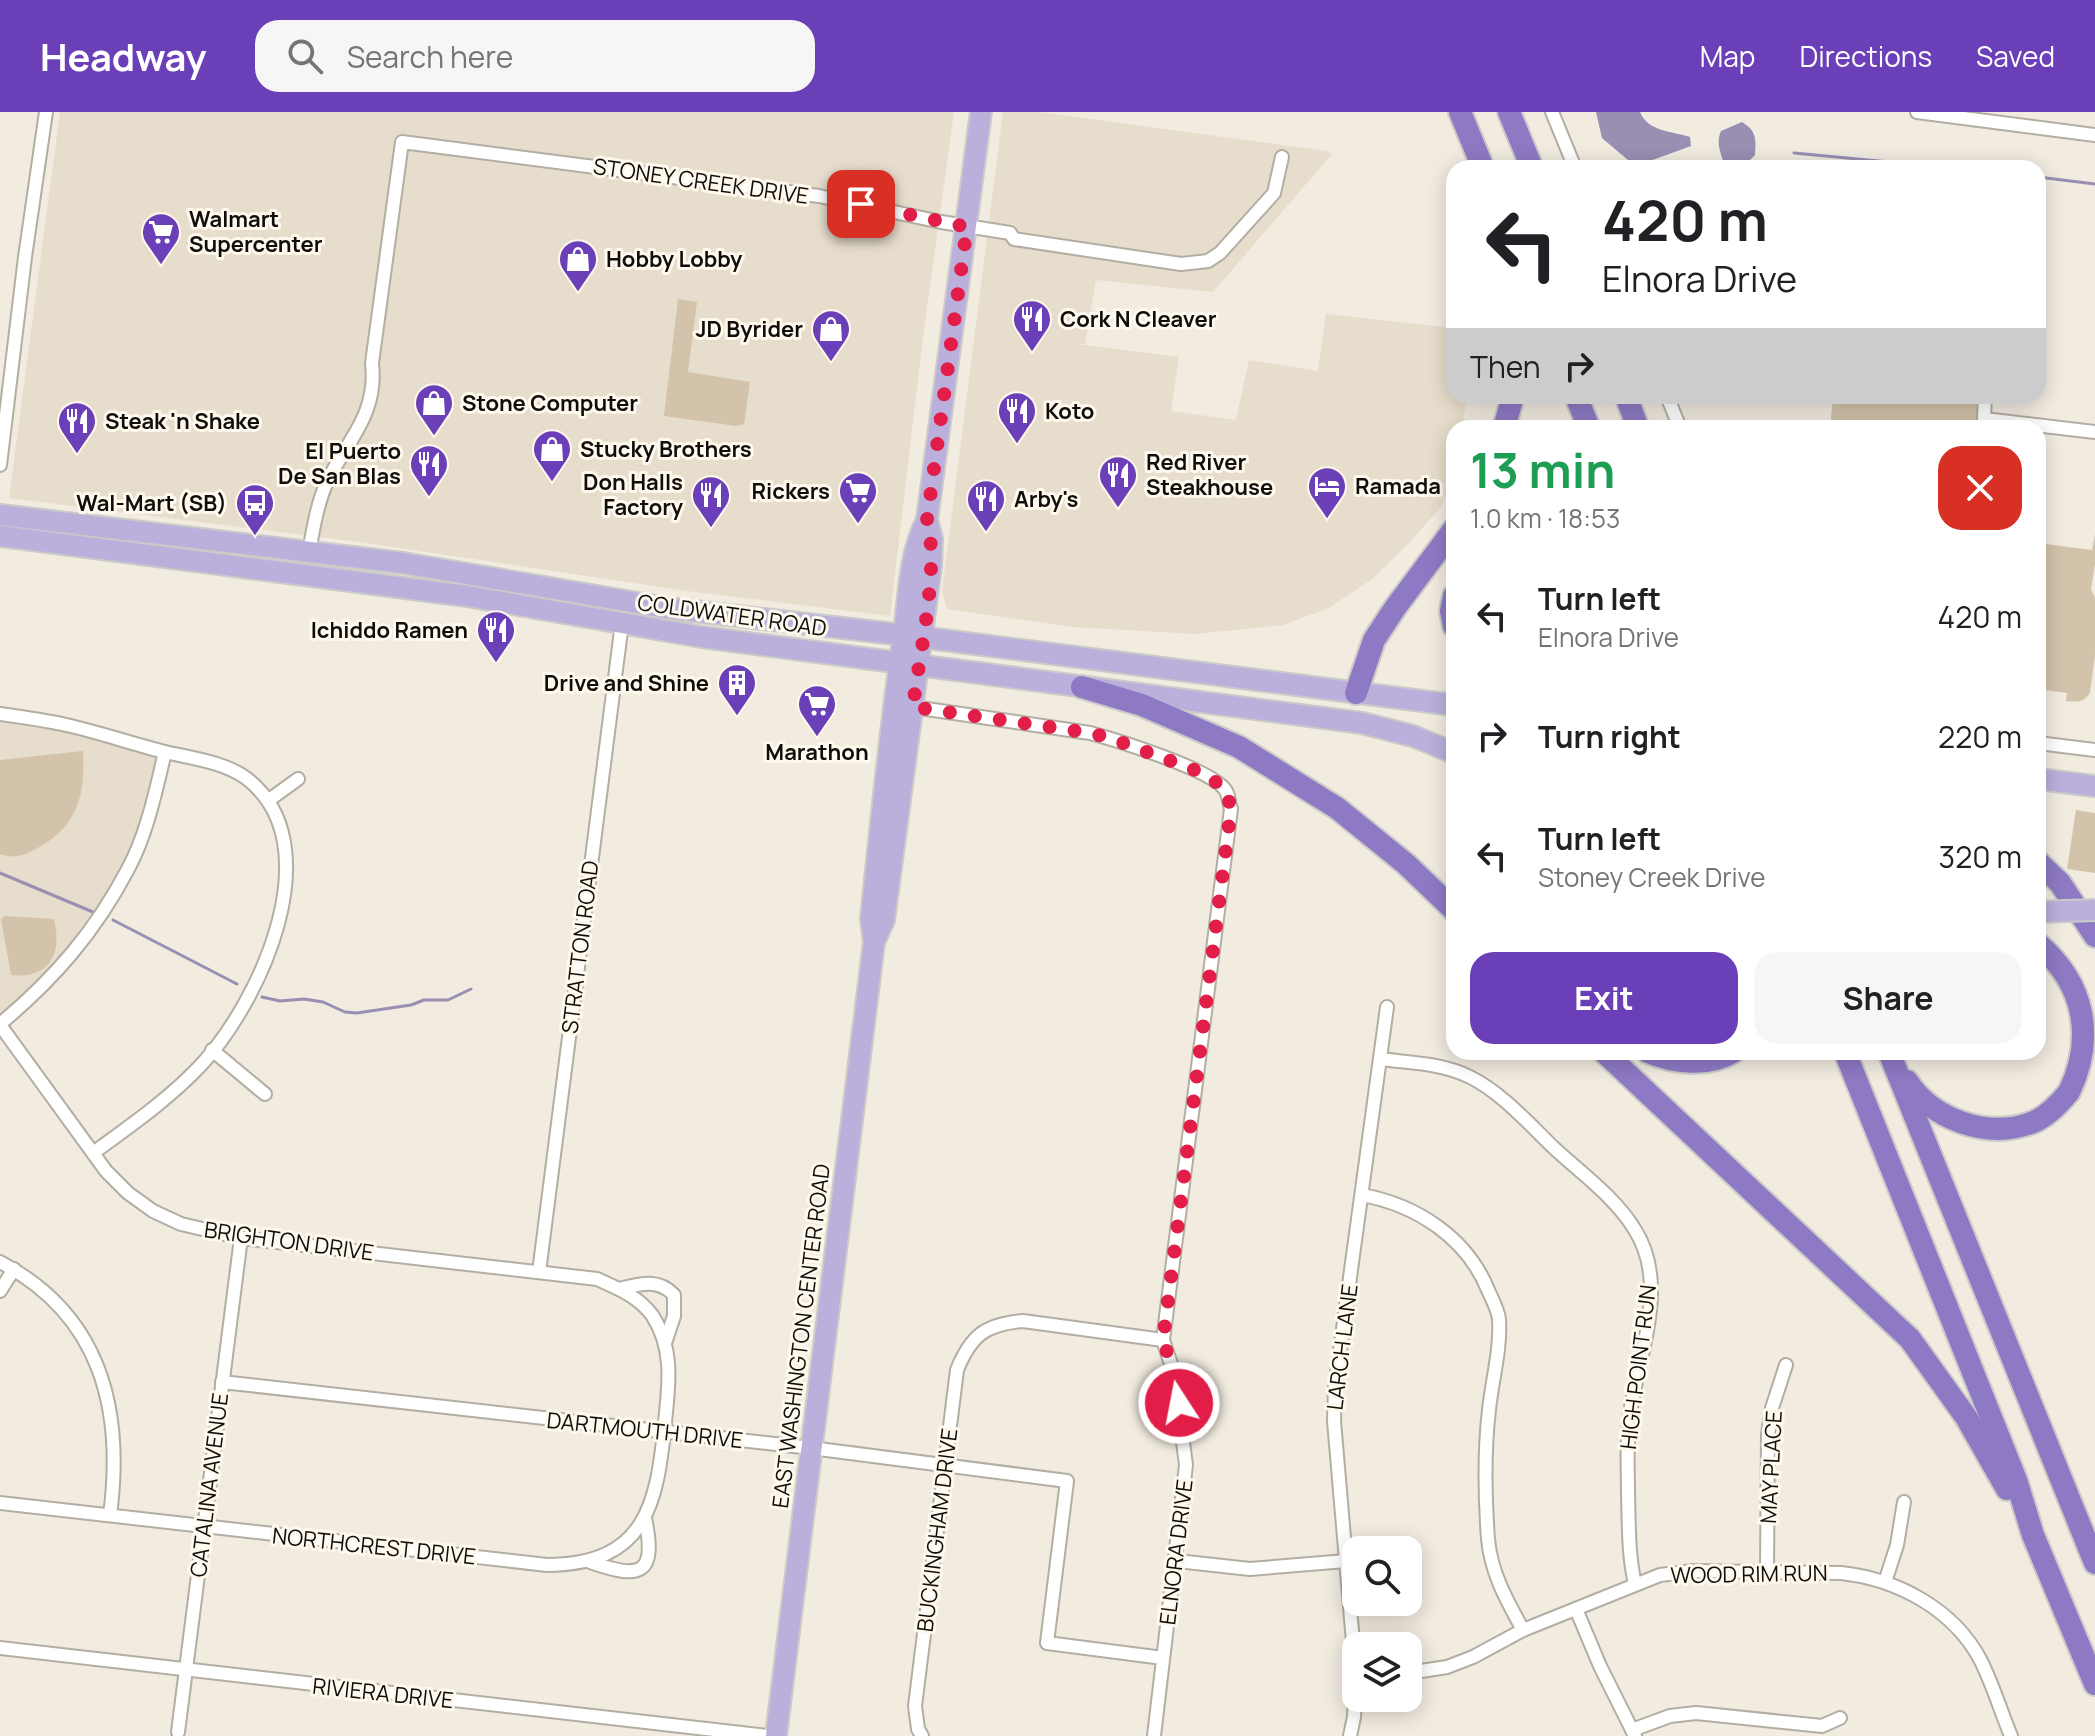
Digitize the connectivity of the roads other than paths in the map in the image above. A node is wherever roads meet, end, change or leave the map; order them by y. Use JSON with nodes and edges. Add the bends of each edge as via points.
{"nodes":[{"id":1,"x":1460,"y":112,"type":"edge"},
{"id":2,"x":1509,"y":112,"type":"edge"},
{"id":3,"x":1552,"y":112,"type":"edge"},
{"id":4,"x":1917,"y":112,"type":"edge"},
{"id":5,"x":981,"y":114,"type":"edge"},
{"id":6,"x":45,"y":118,"type":"edge"},
{"id":7,"x":2095,"y":135,"type":"edge"},
{"id":8,"x":1282,"y":157,"type":"dead end"},
{"id":9,"x":1480,"y":160,"type":"edge"},
{"id":10,"x":1529,"y":160,"type":"edge"},
{"id":11,"x":1572,"y":160,"type":"edge"},
{"id":12,"x":967,"y":227,"type":"junction"},
{"id":13,"x":6,"y":379,"type":"edge"},
{"id":14,"x":1985,"y":404,"type":"edge"},
{"id":15,"x":1993,"y":420,"type":"edge"},
{"id":16,"x":2046,"y":426,"type":"edge"},
{"id":17,"x":2095,"y":432,"type":"edge"},
{"id":18,"x":0,"y":465,"type":"edge"},
{"id":19,"x":0,"y":515,"type":"edge"},
{"id":20,"x":76,"y":523,"type":"junction"},
{"id":21,"x":0,"y":529,"type":"edge"},
{"id":22,"x":0,"y":536,"type":"edge"},
{"id":23,"x":1446,"y":540,"type":"edge"},
{"id":24,"x":222,"y":543,"type":"junction"},
{"id":25,"x":309,"y":552,"type":"junction"},
{"id":26,"x":155,"y":556,"type":"junction"},
{"id":27,"x":197,"y":561,"type":"junction"},
{"id":28,"x":403,"y":563,"type":"junction"},
{"id":29,"x":305,"y":575,"type":"junction"},
{"id":30,"x":625,"y":600,"type":"junction"},
{"id":31,"x":533,"y":607,"type":"junction"},
{"id":32,"x":716,"y":613,"type":"junction"},
{"id":33,"x":622,"y":623,"type":"junction"},
{"id":34,"x":913,"y":636,"type":"junction"},
{"id":35,"x":908,"y":665,"type":"junction"},
{"id":36,"x":1082,"y":687,"type":"junction"},
{"id":37,"x":1356,"y":693,"type":"junction"},
{"id":38,"x":1446,"y":704,"type":"edge"},
{"id":39,"x":913,"y":707,"type":"junction"},
{"id":40,"x":0,"y":714,"type":"edge"},
{"id":41,"x":2046,"y":744,"type":"edge"},
{"id":42,"x":1446,"y":750,"type":"edge"},
{"id":43,"x":2095,"y":750,"type":"edge"},
{"id":44,"x":165,"y":752,"type":"junction"},
{"id":45,"x":298,"y":779,"type":"dead end"},
{"id":46,"x":2046,"y":780,"type":"edge"},
{"id":47,"x":2095,"y":786,"type":"edge"},
{"id":48,"x":269,"y":800,"type":"junction"},
{"id":49,"x":2046,"y":870,"type":"edge"},
{"id":50,"x":1446,"y":902,"type":"edge"},
{"id":51,"x":2095,"y":910,"type":"edge"},
{"id":52,"x":2046,"y":912,"type":"edge"},
{"id":53,"x":2095,"y":936,"type":"edge"},
{"id":54,"x":874,"y":942,"type":"junction"},
{"id":55,"x":2046,"y":951,"type":"edge"},
{"id":56,"x":1387,"y":1007,"type":"dead end"},
{"id":57,"x":0,"y":1025,"type":"edge"},
{"id":58,"x":212,"y":1050,"type":"junction"},
{"id":59,"x":1381,"y":1059,"type":"junction"},
{"id":60,"x":1613,"y":1060,"type":"edge"},
{"id":61,"x":1672,"y":1060,"type":"edge"},
{"id":62,"x":1708,"y":1060,"type":"edge"},
{"id":63,"x":1848,"y":1060,"type":"edge"},
{"id":64,"x":1892,"y":1060,"type":"edge"},
{"id":65,"x":1894,"y":1060,"type":"edge"},
{"id":66,"x":265,"y":1094,"type":"dead end"},
{"id":67,"x":93,"y":1153,"type":"junction"},
{"id":68,"x":1362,"y":1195,"type":"junction"},
{"id":69,"x":241,"y":1238,"type":"junction"},
{"id":70,"x":0,"y":1262,"type":"edge"},
{"id":71,"x":14,"y":1269,"type":"junction"},
{"id":72,"x":539,"y":1272,"type":"junction"},
{"id":73,"x":619,"y":1289,"type":"junction"},
{"id":74,"x":0,"y":1291,"type":"edge"},
{"id":75,"x":1163,"y":1340,"type":"junction"},
{"id":76,"x":665,"y":1343,"type":"junction"},
{"id":77,"x":1786,"y":1365,"type":"dead end"},
{"id":78,"x":222,"y":1382,"type":"junction"},
{"id":79,"x":664,"y":1432,"type":"junction"},
{"id":80,"x":811,"y":1448,"type":"junction"},
{"id":81,"x":945,"y":1467,"type":"junction"},
{"id":82,"x":1904,"y":1502,"type":"dead end"},
{"id":83,"x":0,"y":1503,"type":"edge"},
{"id":84,"x":110,"y":1515,"type":"junction"},
{"id":85,"x":645,"y":1518,"type":"junction"},
{"id":86,"x":204,"y":1526,"type":"junction"},
{"id":87,"x":2033,"y":1535,"type":"junction"},
{"id":88,"x":1344,"y":1536,"type":"edge"},
{"id":89,"x":1177,"y":1561,"type":"junction"},
{"id":90,"x":1342,"y":1561,"type":"edge"},
{"id":91,"x":590,"y":1562,"type":"junction"},
{"id":92,"x":2095,"y":1563,"type":"edge"},
{"id":93,"x":1767,"y":1570,"type":"junction"},
{"id":94,"x":1885,"y":1582,"type":"junction"},
{"id":95,"x":1635,"y":1584,"type":"junction"},
{"id":96,"x":1576,"y":1609,"type":"junction"},
{"id":97,"x":1523,"y":1630,"type":"junction"},
{"id":98,"x":0,"y":1648,"type":"edge"},
{"id":99,"x":1163,"y":1658,"type":"junction"},
{"id":100,"x":186,"y":1670,"type":"junction"},
{"id":101,"x":1422,"y":1671,"type":"edge"},
{"id":102,"x":2095,"y":1684,"type":"edge"},
{"id":103,"x":1354,"y":1712,"type":"edge"},
{"id":104,"x":1840,"y":1718,"type":"dead end"},
{"id":105,"x":178,"y":1732,"type":"dead end"},
{"id":106,"x":1634,"y":1733,"type":"edge"},
{"id":107,"x":767,"y":1736,"type":"edge"},
{"id":108,"x":776,"y":1736,"type":"edge"},
{"id":109,"x":922,"y":1736,"type":"edge"},
{"id":110,"x":1154,"y":1736,"type":"edge"},
{"id":111,"x":1350,"y":1736,"type":"edge"},
{"id":112,"x":2011,"y":1736,"type":"edge"}],
"edges":[{"from":1,"to":9,"type":"highway"},
{"from":2,"to":10,"type":"highway"},
{"from":3,"to":11,"type":"street"},
{"from":4,"to":7,"type":"street"},
{"from":5,"to":12,"type":"main road","name":"EAST WASHINGTON CENTER ROAD"},
{"from":6,"to":13,"type":"street"},
{"from":8,"to":12,"type":"street","name":"STONEY CREEK DRIVE","via":[[1274,193],[1208,261],[1166,262]]},
{"from":12,"to":25,"type":"street","name":"STONEY CREEK DRIVE","via":[[819,196],[402,142],[372,393],[359,430],[326,485]]},
{"from":12,"to":34,"type":"main road","name":"EAST WASHINGTON CENTER ROAD","via":[[927,520],[913,565]]},
{"from":13,"to":18,"type":"street"},
{"from":14,"to":15,"type":"street","via":[[1984,419]]},
{"from":16,"to":17,"type":"street"},
{"from":19,"to":20,"type":"main road","name":"COLDWATER ROAD"},
{"from":20,"to":21,"type":"main road","via":[[67,529]]},
{"from":20,"to":24,"type":"main road","name":"COLDWATER ROAD"},
{"from":22,"to":26,"type":"main road","name":"COLDWATER ROAD"},
{"from":23,"to":37,"type":"highway","via":[[1374,640]]},
{"from":24,"to":25,"type":"main road","name":"COLDWATER ROAD"},
{"from":24,"to":26,"type":"main road","via":[[217,549],[169,549]]},
{"from":25,"to":27,"type":"main road","via":[[287,561],[235,556]]},
{"from":25,"to":28,"type":"main road","name":"COLDWATER ROAD"},
{"from":26,"to":27,"type":"main road","name":"COLDWATER ROAD"},
{"from":27,"to":29,"type":"main road","name":"COLDWATER ROAD"},
{"from":28,"to":29,"type":"main road","via":[[394,570]]},
{"from":28,"to":30,"type":"main road","name":"COLDWATER ROAD"},
{"from":29,"to":31,"type":"main road","name":"COLDWATER ROAD"},
{"from":30,"to":31,"type":"main road","via":[[614,606],[541,602]]},
{"from":30,"to":32,"type":"main road","name":"COLDWATER ROAD"},
{"from":31,"to":33,"type":"main road","name":"COLDWATER ROAD"},
{"from":32,"to":33,"type":"main road","via":[[666,620],[641,616]]},
{"from":32,"to":34,"type":"main road","name":"COLDWATER ROAD"},
{"from":33,"to":35,"type":"main road","name":"COLDWATER ROAD"},
{"from":33,"to":72,"type":"street","name":"STRATTON ROAD"},
{"from":34,"to":35,"type":"main road","name":"EAST WASHINGTON CENTER ROAD"},
{"from":34,"to":37,"type":"main road","name":"COLDWATER ROAD"},
{"from":35,"to":36,"type":"main road","name":"COLDWATER ROAD"},
{"from":35,"to":39,"type":"main road","name":"EAST WASHINGTON CENTER ROAD"},
{"from":35,"to":54,"type":"main road","name":"EAST WASHINGTON CENTER ROAD","via":[[871,919]]},
{"from":36,"to":42,"type":"main road","name":"COLDWATER ROAD","via":[[1362,723]]},
{"from":36,"to":50,"type":"highway","via":[[1142,705],[1239,747],[1337,808]]},
{"from":37,"to":38,"type":"main road","name":"COLDWATER ROAD"},
{"from":39,"to":54,"type":"main road","name":"EAST WASHINGTON CENTER ROAD","via":[[884,920]]},
{"from":39,"to":75,"type":"street","name":"ELNORA DRIVE","via":[[1090,733],[1205,774],[1226,790],[1231,809]]},
{"from":40,"to":44,"type":"street","via":[[65,724]]},
{"from":41,"to":43,"type":"street"},
{"from":44,"to":48,"type":"street","via":[[244,776]]},
{"from":44,"to":57,"type":"street","via":[[129,867],[85,939]]},
{"from":45,"to":48,"type":"street"},
{"from":46,"to":47,"type":"main road"},
{"from":48,"to":58,"type":"street","via":[[282,831],[288,868],[279,917],[262,969]]},
{"from":49,"to":53,"type":"highway"},
{"from":51,"to":52,"type":"main road","bridge":true},
{"from":54,"to":80,"type":"main road","name":"EAST WASHINGTON CENTER ROAD"},
{"from":55,"to":65,"type":"highway","via":[[2080,990],[2089,1018],[2090,1052],[2079,1080],[2059,1105],[2033,1123],[1970,1127],[1916,1095]]},
{"from":56,"to":59,"type":"street","name":"LARCH LANE"},
{"from":57,"to":67,"type":"street","name":"BRIGHTON DRIVE"},
{"from":58,"to":66,"type":"street"},
{"from":58,"to":67,"type":"street","via":[[161,1103]]},
{"from":59,"to":68,"type":"street","name":"LARCH LANE"},
{"from":59,"to":95,"type":"street","name":"HIGH POINT RUN","via":[[1440,1066],[1470,1077],[1502,1099],[1636,1230],[1651,1287],[1627,1447]]},
{"from":60,"to":87,"type":"highway","via":[[1910,1339],[1966,1417]]},
{"from":61,"to":62,"type":"highway"},
{"from":63,"to":87,"type":"highway","via":[[2016,1480]]},
{"from":64,"to":92,"type":"highway"},
{"from":67,"to":69,"type":"street","name":"BRIGHTON DRIVE","via":[[128,1193],[153,1211],[181,1224]]},
{"from":68,"to":88,"type":"street","name":"LARCH LANE","via":[[1335,1387]]},
{"from":68,"to":97,"type":"street","via":[[1416,1212],[1447,1234],[1479,1268],[1499,1316],[1487,1437],[1488,1542],[1498,1583]]},
{"from":69,"to":72,"type":"street","name":"BRIGHTON DRIVE"},
{"from":69,"to":78,"type":"street","name":"CATALINA AVENUE"},
{"from":70,"to":71,"type":"street"},
{"from":71,"to":74,"type":"street"},
{"from":71,"to":84,"type":"street","via":[[58,1304],[86,1340],[107,1389],[115,1438]]},
{"from":72,"to":73,"type":"street","name":"BRIGHTON DRIVE","via":[[597,1279]]},
{"from":73,"to":76,"type":"street","name":"BRIGHTON DRIVE","via":[[645,1307]]},
{"from":73,"to":76,"type":"street","name":"BRIGHTON DRIVE","via":[[656,1284],[674,1295]]},
{"from":75,"to":81,"type":"street","name":"BUCKINGHAM DRIVE","via":[[1023,1321],[982,1332],[966,1348],[957,1370]]},
{"from":75,"to":89,"type":"street","name":"ELNORA DRIVE","via":[[1174,1373],[1186,1465]]},
{"from":76,"to":79,"type":"street","name":"BRIGHTON DRIVE","via":[[669,1386]]},
{"from":77,"to":93,"type":"street","name":"MAY PLACE","via":[[1768,1434]]},
{"from":78,"to":79,"type":"street","name":"DARTMOUTH DRIVE"},
{"from":78,"to":86,"type":"street","name":"CATALINA AVENUE"},
{"from":79,"to":80,"type":"street","name":"DARTMOUTH DRIVE"},
{"from":79,"to":85,"type":"street","name":"NORTHCREST DRIVE","via":[[659,1477]]},
{"from":80,"to":81,"type":"street","name":"DARTMOUTH DRIVE"},
{"from":80,"to":108,"type":"main road","name":"EAST WASHINGTON CENTER ROAD"},
{"from":81,"to":99,"type":"street","name":"DARTMOUTH DRIVE","via":[[1067,1481],[1047,1643]]},
{"from":81,"to":109,"type":"street","name":"BUCKINGHAM DRIVE","via":[[915,1706]]},
{"from":82,"to":94,"type":"street"},
{"from":83,"to":84,"type":"street","name":"NORTHCREST DRIVE"},
{"from":84,"to":86,"type":"street","name":"NORTHCREST DRIVE"},
{"from":85,"to":91,"type":"street","name":"NORTHCREST DRIVE","via":[[630,1537]]},
{"from":85,"to":91,"type":"street","via":[[651,1546],[640,1568],[628,1573]]},
{"from":86,"to":91,"type":"street","name":"NORTHCREST DRIVE","via":[[547,1565]]},
{"from":86,"to":100,"type":"street","name":"CATALINA AVENUE"},
{"from":87,"to":102,"type":"highway"},
{"from":89,"to":90,"type":"street","via":[[1250,1569]]},
{"from":89,"to":99,"type":"street","name":"ELNORA DRIVE"},
{"from":93,"to":94,"type":"street","name":"WOOD RIM RUN","via":[[1864,1575]]},
{"from":93,"to":95,"type":"street","name":"WOOD RIM RUN","via":[[1693,1571]]},
{"from":94,"to":112,"type":"street","name":"WOOD RIM RUN","via":[[1926,1602],[1958,1628],[1981,1661]]},
{"from":95,"to":96,"type":"street","name":"WOOD RIM RUN"},
{"from":96,"to":97,"type":"street","name":"WOOD RIM RUN"},
{"from":96,"to":106,"type":"street"},
{"from":97,"to":101,"type":"street","name":"WOOD RIM RUN","via":[[1473,1657]]},
{"from":98,"to":100,"type":"street","name":"RIVIERA DRIVE"},
{"from":99,"to":110,"type":"street","name":"ELNORA DRIVE"},
{"from":100,"to":105,"type":"street","name":"CATALINA AVENUE"},
{"from":100,"to":107,"type":"street","name":"RIVIERA DRIVE"},
{"from":103,"to":111,"type":"street","name":"LARCH LANE"},
{"from":104,"to":106,"type":"street","via":[[1822,1726],[1696,1713],[1670,1716]]}]}
